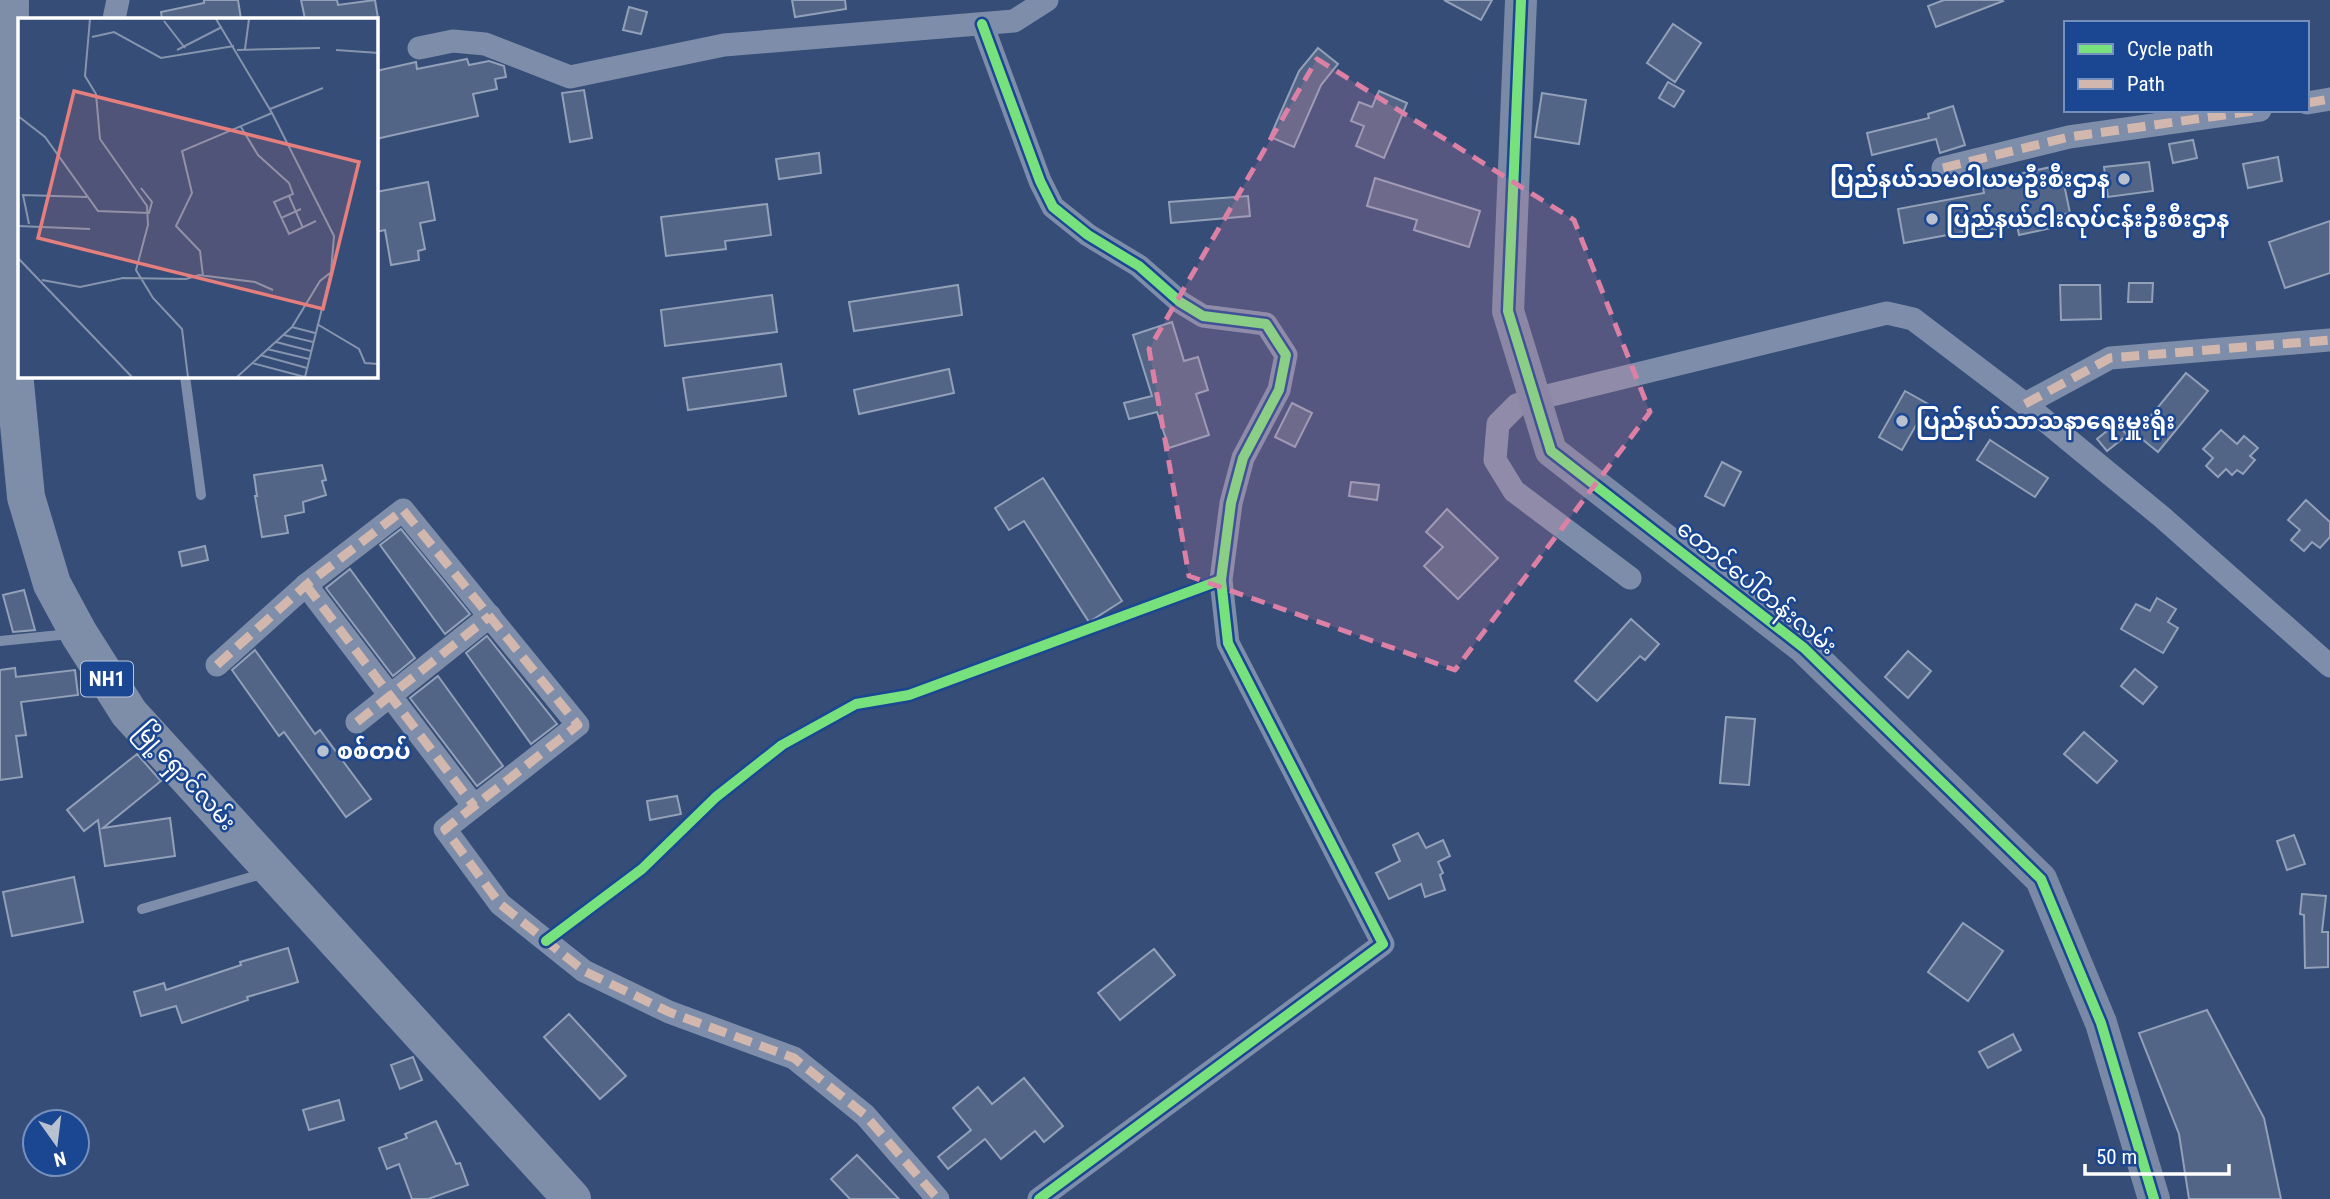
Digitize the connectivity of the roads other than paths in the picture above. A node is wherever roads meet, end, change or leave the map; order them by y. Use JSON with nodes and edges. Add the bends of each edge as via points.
{"nodes":[{"id":1,"x":10,"y":0,"type":"edge"},
{"id":2,"x":118,"y":0,"type":"edge"},
{"id":3,"x":1047,"y":0,"type":"edge"},
{"id":4,"x":1521,"y":0,"type":"edge"},
{"id":5,"x":114,"y":18,"type":"edge"},
{"id":6,"x":982,"y":24,"type":"junction"},
{"id":7,"x":5,"y":39,"type":"edge"},
{"id":8,"x":419,"y":48,"type":"dead end"},
{"id":9,"x":2330,"y":99,"type":"edge"},
{"id":10,"x":2309,"y":103,"type":"edge"},
{"id":11,"x":2246,"y":112,"type":"edge"},
{"id":12,"x":5,"y":147,"type":"edge"},
{"id":13,"x":1943,"y":168,"type":"dead end"},
{"id":14,"x":4,"y":231,"type":"edge"},
{"id":15,"x":11,"y":293,"type":"edge"},
{"id":16,"x":2330,"y":340,"type":"edge"},
{"id":17,"x":185,"y":378,"type":"edge"},
{"id":18,"x":1535,"y":399,"type":"junction"},
{"id":19,"x":2025,"y":404,"type":"junction"},
{"id":20,"x":201,"y":495,"type":"dead end"},
{"id":21,"x":1630,"y":578,"type":"dead end"},
{"id":22,"x":306,"y":584,"type":"junction"},
{"id":23,"x":489,"y":617,"type":"junction"},
{"id":24,"x":79,"y":634,"type":"junction"},
{"id":25,"x":0,"y":641,"type":"edge"},
{"id":26,"x":217,"y":665,"type":"dead end"},
{"id":27,"x":2330,"y":666,"type":"edge"},
{"id":28,"x":391,"y":696,"type":"junction"},
{"id":29,"x":357,"y":722,"type":"dead end"},
{"id":30,"x":474,"y":806,"type":"junction"},
{"id":31,"x":271,"y":871,"type":"junction"},
{"id":32,"x":142,"y":909,"type":"dead end"},
{"id":33,"x":572,"y":1199,"type":"edge"},
{"id":34,"x":938,"y":1199,"type":"edge"},
{"id":35,"x":1040,"y":1199,"type":"edge"},
{"id":36,"x":2154,"y":1199,"type":"edge"}],
"edges":[{"from":1,"to":7,"type":"highway","name":"မြို့ရှောင်လမ်း","number":"NH1"},
{"from":2,"to":5,"type":"street"},
{"from":3,"to":6,"type":"street","via":[[1014,21]]},
{"from":4,"to":18,"type":"street","name":"တောင်ပေါ်တန်းလမ်း","via":[[1508,311]]},
{"from":6,"to":8,"type":"street","via":[[724,45],[570,78],[485,44],[453,41]]},
{"from":6,"to":35,"type":"street","via":[[1052,207],[1203,316],[1266,324],[1286,355],[1279,390],[1242,458],[1231,503],[1221,580],[1228,643],[1383,944]]},
{"from":7,"to":12,"type":"highway","name":"မြို့ရှောင်လမ်း","number":"NH1"},
{"from":9,"to":10,"type":"street"},
{"from":11,"to":13,"type":"street","via":[[2069,137]]},
{"from":12,"to":14,"type":"highway","name":"မြို့ရှောင်လမ်း","number":"NH1"},
{"from":14,"to":15,"type":"highway","name":"မြို့ရှောင်လမ်း","number":"NH1"},
{"from":15,"to":24,"type":"highway","name":"မြို့ရှောင်လမ်း","number":"NH1","via":[[13,378],[26,497],[52,584]]},
{"from":16,"to":19,"type":"street","via":[[2110,358]]},
{"from":17,"to":20,"type":"lane"},
{"from":18,"to":19,"type":"street","via":[[1887,313],[1913,319]]},
{"from":18,"to":21,"type":"street","via":[[1517,405],[1497,424],[1495,460],[1514,491]]},
{"from":18,"to":36,"type":"street","name":"တောင်ပေါ်တန်းလမ်း","via":[[1551,451],[1804,648],[2041,879],[2101,1023]]},
{"from":19,"to":27,"type":"street","via":[[2162,517]]},
{"from":22,"to":23,"type":"street","via":[[403,510]]},
{"from":22,"to":26,"type":"street"},
{"from":22,"to":28,"type":"street"},
{"from":23,"to":28,"type":"street"},
{"from":23,"to":30,"type":"street","via":[[578,725]]},
{"from":24,"to":25,"type":"lane"},
{"from":24,"to":31,"type":"highway","name":"မြို့ရှောင်လမ်း","number":"NH1","via":[[129,713]]},
{"from":28,"to":29,"type":"street"},
{"from":28,"to":30,"type":"street"},
{"from":30,"to":34,"type":"street","via":[[445,829],[500,904],[584,971],[669,1012],[794,1058],[865,1115]]},
{"from":31,"to":32,"type":"lane"},
{"from":31,"to":33,"type":"highway","name":"မြို့ရှောင်လမ်း","number":"NH1"}]}
